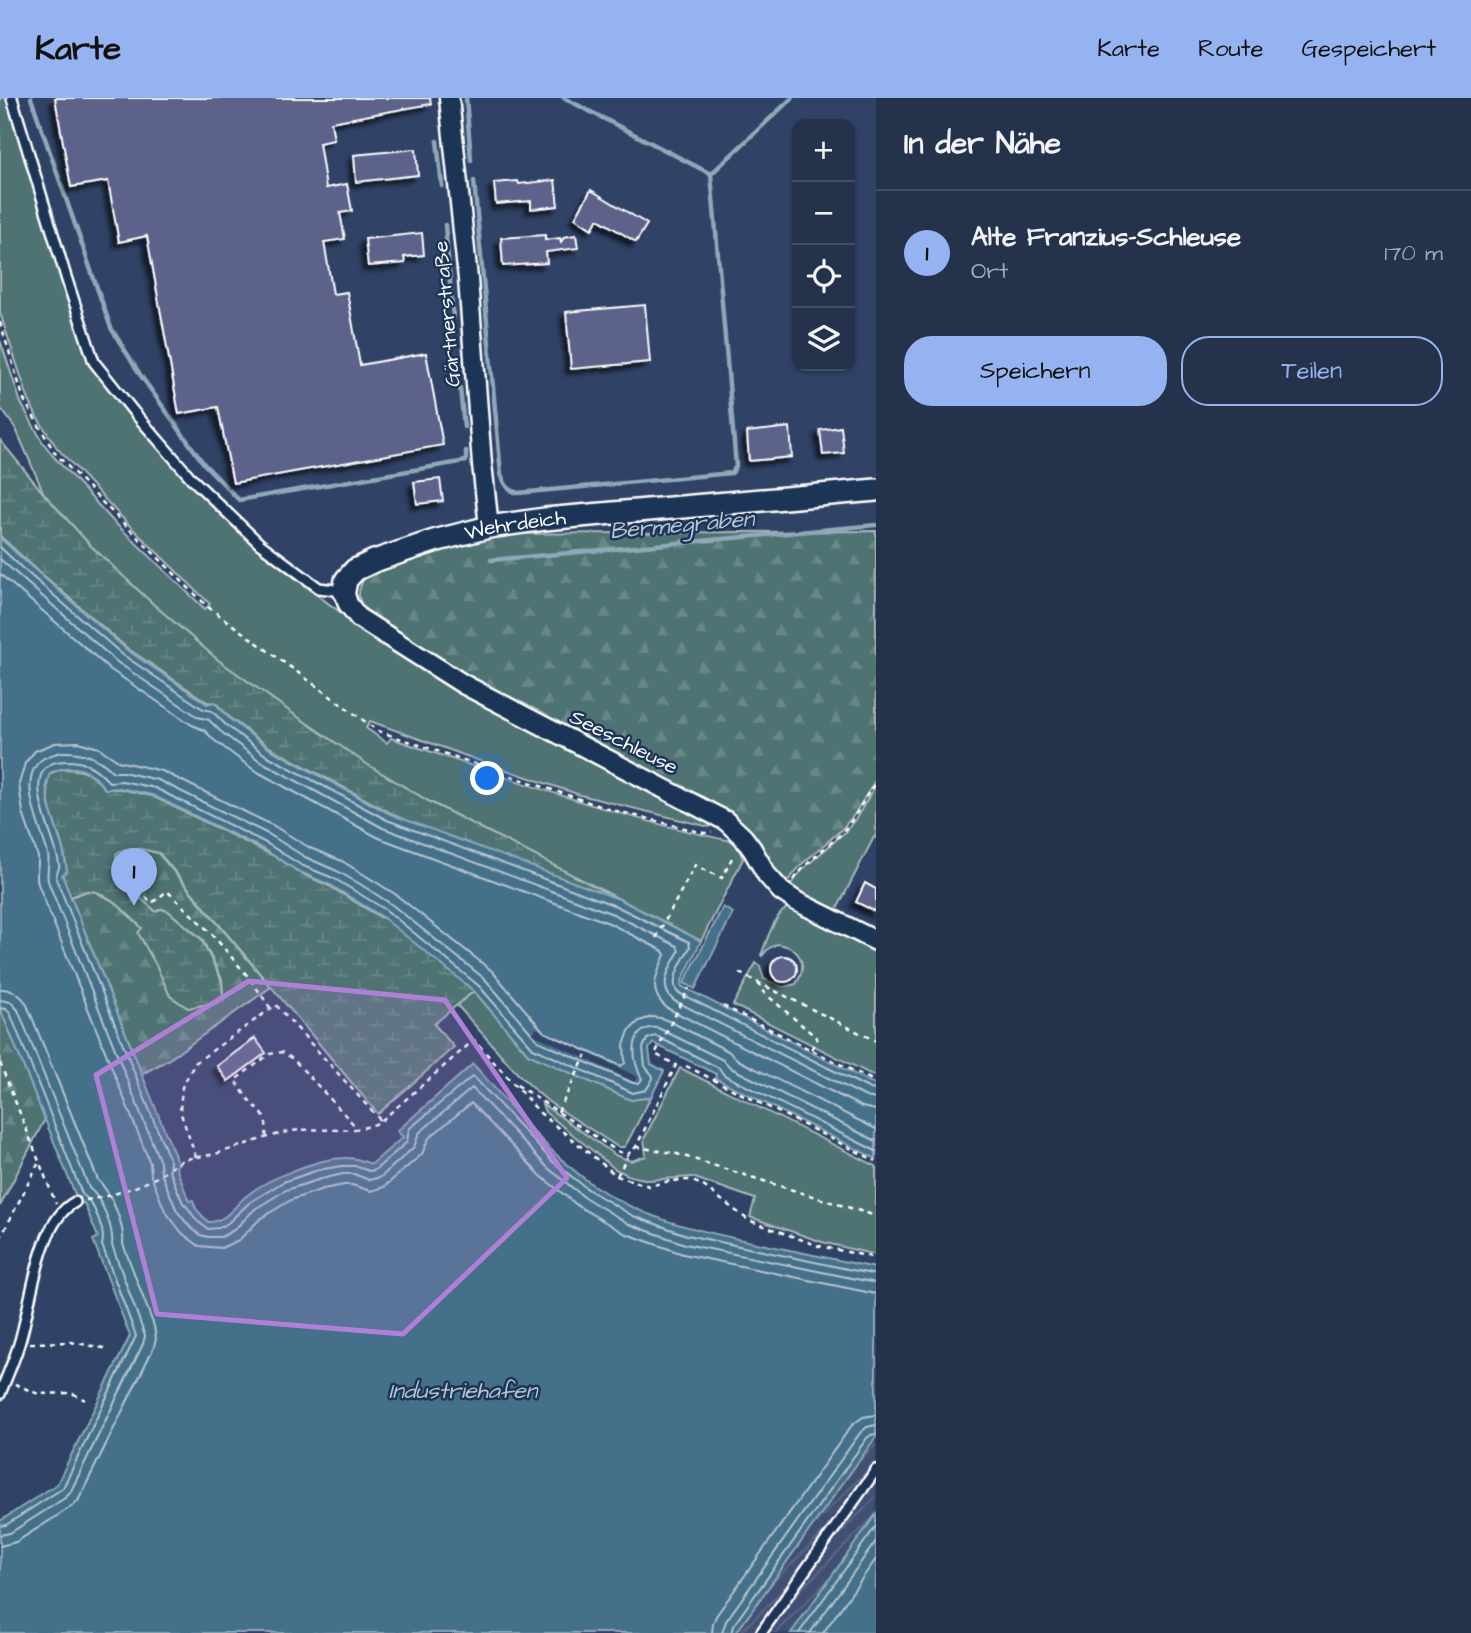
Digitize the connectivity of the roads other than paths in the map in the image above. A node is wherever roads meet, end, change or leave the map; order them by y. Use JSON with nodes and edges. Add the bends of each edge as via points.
{"nodes":[{"id":1,"x":12,"y":98,"type":"edge"},
{"id":2,"x":449,"y":98,"type":"edge"},
{"id":3,"x":876,"y":490,"type":"edge"},
{"id":4,"x":489,"y":527,"type":"junction"},
{"id":5,"x":344,"y":591,"type":"junction"},
{"id":6,"x":876,"y":942,"type":"edge"},
{"id":7,"x":75,"y":1202,"type":"road end"},
{"id":8,"x":0,"y":1394,"type":"edge"},
{"id":9,"x":876,"y":1470,"type":"edge"},
{"id":10,"x":761,"y":1633,"type":"edge"}],
"edges":[{"from":1,"to":5,"type":"lane","via":[[94,362],[192,479],[260,544],[319,588]]},
{"from":2,"to":4,"type":"street","name":"Gärtnerstraße"},
{"from":3,"to":4,"type":"street","name":"Wehrdeich"},
{"from":4,"to":5,"type":"street","name":"Wehrdeich","via":[[374,561],[355,570]]},
{"from":5,"to":6,"type":"street","name":"Seeschleuse","via":[[359,618],[463,684],[726,821],[781,891]]},
{"from":7,"to":8,"type":"lane","via":[[59,1214],[46,1238],[20,1343]]},
{"from":9,"to":10,"type":"lane"}]}
